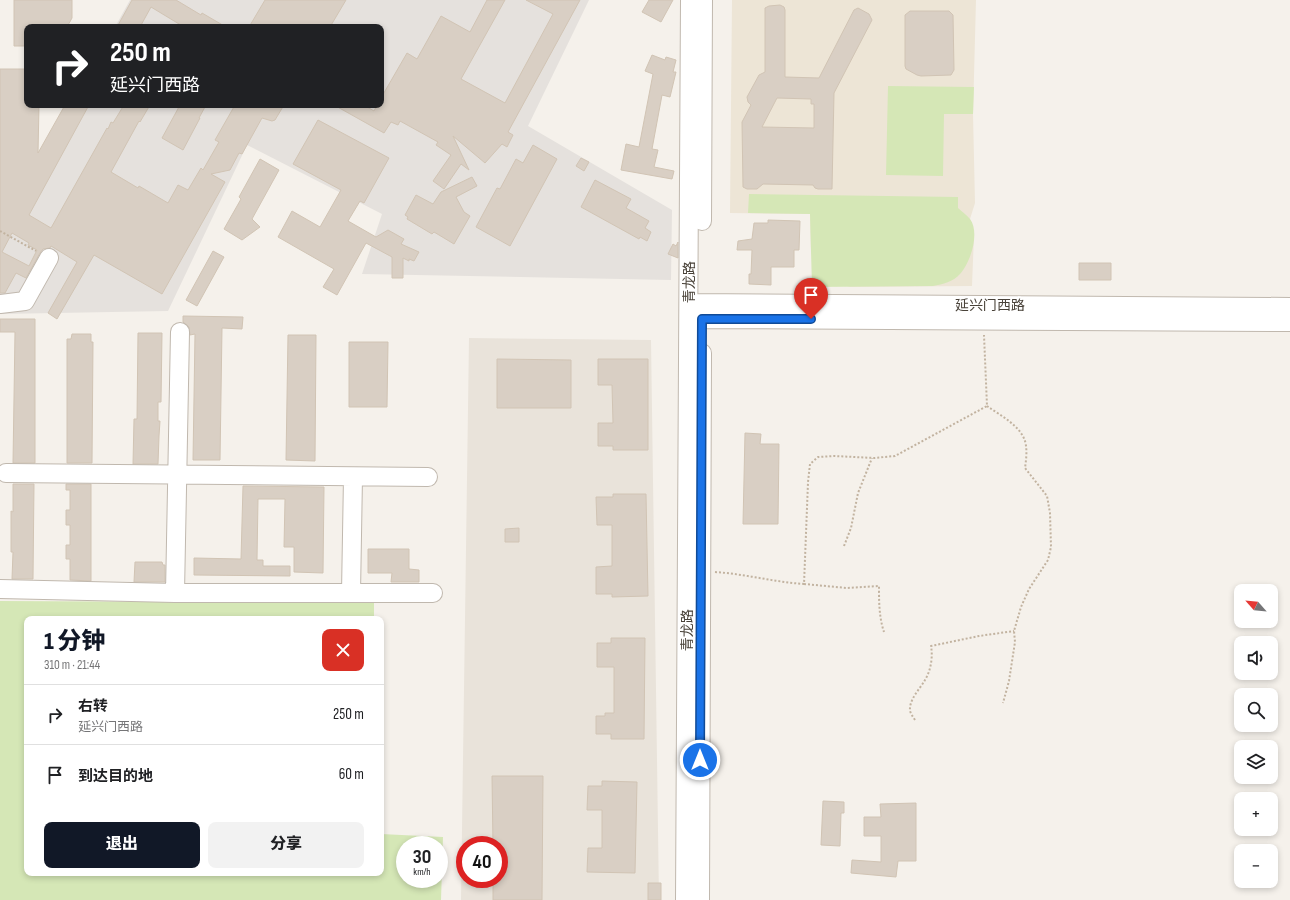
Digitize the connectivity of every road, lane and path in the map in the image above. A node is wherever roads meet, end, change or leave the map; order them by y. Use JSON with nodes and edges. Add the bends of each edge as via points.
{"nodes":[{"id":1,"x":690,"y":0,"type":"edge"},
{"id":2,"x":703,"y":0,"type":"edge"},
{"id":3,"x":0,"y":232,"type":"edge"},
{"id":4,"x":50,"y":258,"type":"joint"},
{"id":5,"x":0,"y":304,"type":"edge"},
{"id":6,"x":1290,"y":307,"type":"edge"},
{"id":7,"x":696,"y":311,"type":"junction"},
{"id":8,"x":983,"y":320,"type":"junction"},
{"id":9,"x":1290,"y":322,"type":"edge"},
{"id":10,"x":180,"y":332,"type":"dead end"},
{"id":11,"x":987,"y":406,"type":"junction"},
{"id":12,"x":872,"y":458,"type":"junction"},
{"id":13,"x":6,"y":473,"type":"dead end"},
{"id":14,"x":177,"y":475,"type":"junction"},
{"id":15,"x":354,"y":477,"type":"junction"},
{"id":16,"x":428,"y":477,"type":"dead end"},
{"id":17,"x":844,"y":546,"type":"dead end"},
{"id":18,"x":701,"y":572,"type":"junction"},
{"id":19,"x":804,"y":584,"type":"junction"},
{"id":20,"x":0,"y":589,"type":"edge"},
{"id":21,"x":175,"y":593,"type":"junction"},
{"id":22,"x":351,"y":593,"type":"junction"},
{"id":23,"x":433,"y":593,"type":"dead end"},
{"id":24,"x":1014,"y":631,"type":"junction"},
{"id":25,"x":884,"y":632,"type":"dead end"},
{"id":26,"x":1003,"y":703,"type":"dead end"},
{"id":27,"x":915,"y":720,"type":"dead end"},
{"id":28,"x":685,"y":900,"type":"edge"},
{"id":29,"x":700,"y":900,"type":"edge"}],
"edges":[{"from":1,"to":7,"type":"street","name":"青龙路"},
{"from":2,"to":7,"type":"street","name":"青龙路"},
{"from":3,"to":4,"type":"path"},
{"from":4,"to":5,"type":"street","via":[[26,301]]},
{"from":6,"to":7,"type":"street","name":"延兴门西路"},
{"from":7,"to":8,"type":"street","name":"延兴门西路"},
{"from":7,"to":18,"type":"street","name":"青龙路"},
{"from":7,"to":28,"type":"street","name":"青龙路"},
{"from":8,"to":9,"type":"street","name":"延兴门西路"},
{"from":8,"to":11,"type":"path"},
{"from":10,"to":14,"type":"street"},
{"from":11,"to":12,"type":"path","via":[[895,456]]},
{"from":11,"to":24,"type":"path","via":[[1024,436],[1025,468],[1047,496],[1050,513],[1048,560],[1029,589]]},
{"from":12,"to":17,"type":"path","via":[[858,494],[851,528]]},
{"from":12,"to":19,"type":"path","via":[[818,457],[810,464]]},
{"from":13,"to":14,"type":"street"},
{"from":14,"to":15,"type":"street"},
{"from":14,"to":21,"type":"street"},
{"from":15,"to":16,"type":"street"},
{"from":15,"to":22,"type":"street"},
{"from":18,"to":19,"type":"path","via":[[736,574]]},
{"from":18,"to":29,"type":"street","name":"青龙路"},
{"from":19,"to":25,"type":"path","via":[[847,588],[879,586],[879,608]]},
{"from":20,"to":21,"type":"street"},
{"from":21,"to":22,"type":"street"},
{"from":22,"to":23,"type":"street"},
{"from":24,"to":26,"type":"path","via":[[1015,642]]},
{"from":24,"to":27,"type":"path","via":[[931,646],[932,655],[926,680],[912,701],[910,711]]}]}
